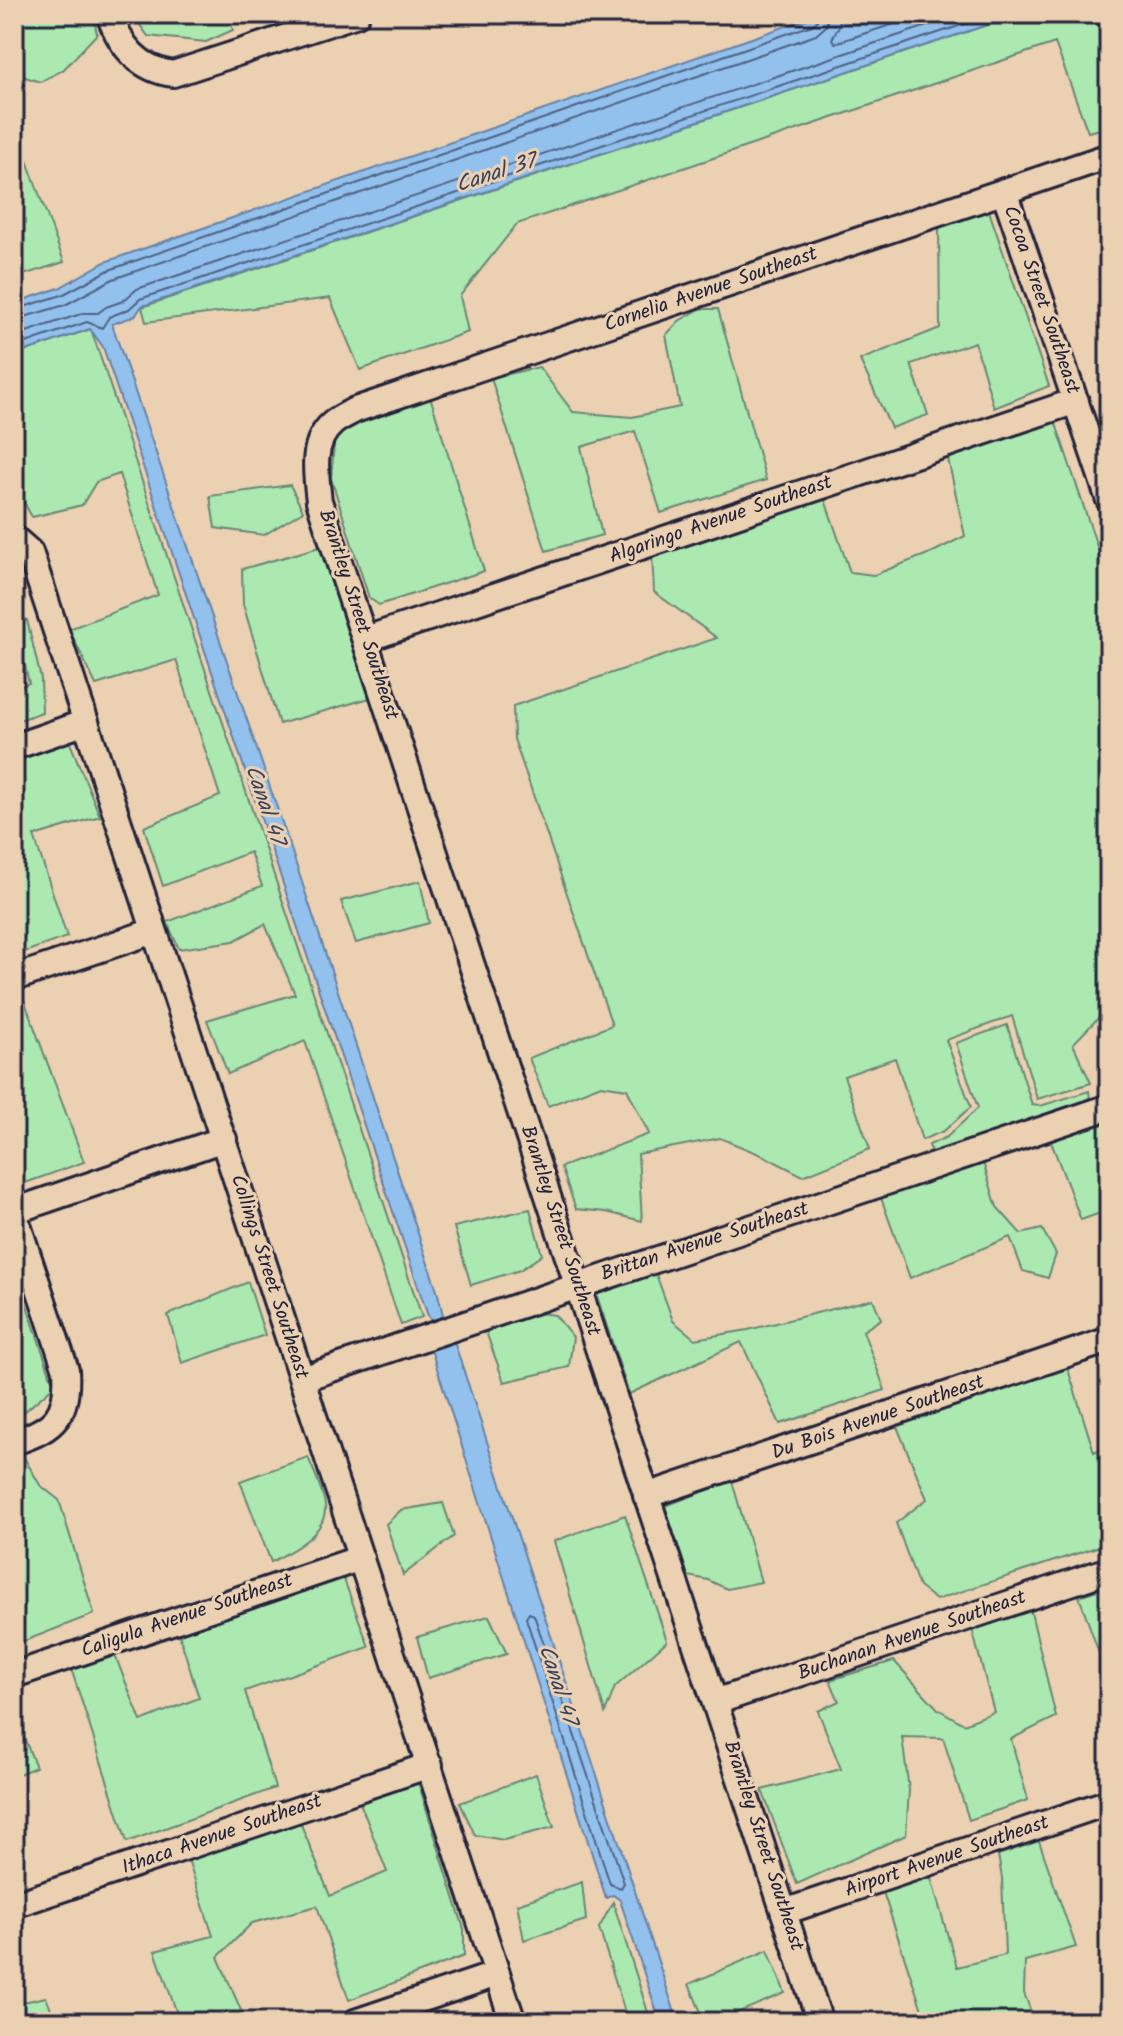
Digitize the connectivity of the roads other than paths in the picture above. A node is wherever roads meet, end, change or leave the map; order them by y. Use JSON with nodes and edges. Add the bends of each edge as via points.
{"nodes":[{"id":1,"x":109,"y":14,"type":"edge"},
{"id":2,"x":357,"y":14,"type":"edge"},
{"id":3,"x":1109,"y":156,"type":"edge"},
{"id":4,"x":1004,"y":191,"type":"junction"},
{"id":5,"x":1076,"y":401,"type":"junction"},
{"id":6,"x":323,"y":438,"type":"joint"},
{"id":7,"x":1109,"y":500,"type":"edge"},
{"id":8,"x":14,"y":538,"type":"edge"},
{"id":9,"x":366,"y":639,"type":"junction"},
{"id":10,"x":86,"y":722,"type":"junction"},
{"id":11,"x":14,"y":747,"type":"edge"},
{"id":12,"x":154,"y":931,"type":"junction"},
{"id":13,"x":14,"y":978,"type":"edge"},
{"id":14,"x":1109,"y":1107,"type":"edge"},
{"id":15,"x":224,"y":1139,"type":"junction"},
{"id":16,"x":14,"y":1212,"type":"edge"},
{"id":17,"x":577,"y":1283,"type":"junction"},
{"id":18,"x":1109,"y":1340,"type":"edge"},
{"id":19,"x":302,"y":1379,"type":"junction"},
{"id":20,"x":14,"y":1442,"type":"edge"},
{"id":21,"x":646,"y":1496,"type":"junction"},
{"id":22,"x":361,"y":1558,"type":"junction"},
{"id":23,"x":1109,"y":1570,"type":"edge"},
{"id":24,"x":14,"y":1675,"type":"edge"},
{"id":25,"x":715,"y":1702,"type":"junction"},
{"id":26,"x":430,"y":1765,"type":"junction"},
{"id":27,"x":1109,"y":1802,"type":"edge"},
{"id":28,"x":14,"y":1905,"type":"edge"},
{"id":29,"x":784,"y":1912,"type":"junction"},
{"id":30,"x":497,"y":1974,"type":"junction"},
{"id":31,"x":355,"y":2022,"type":"edge"},
{"id":32,"x":513,"y":2022,"type":"edge"},
{"id":33,"x":820,"y":2022,"type":"edge"}],
"edges":[{"from":1,"to":2,"type":"street","via":[[116,34],[138,61],[173,74]]},
{"from":3,"to":4,"type":"street","name":"Cornelia Avenue Southeast"},
{"from":4,"to":5,"type":"street","name":"Cocoa Street Southeast"},
{"from":4,"to":6,"type":"street","name":"Cornelia Avenue Southeast","via":[[355,410],[332,423]]},
{"from":5,"to":7,"type":"street","name":"Cocoa Street Southeast"},
{"from":5,"to":9,"type":"street","name":"Algaringo Avenue Southeast"},
{"from":6,"to":9,"type":"street","name":"Brantley Street Southeast","via":[[315,461],[319,501]]},
{"from":8,"to":10,"type":"street","name":"Collings Street Southeast","via":[[30,552]]},
{"from":9,"to":17,"type":"street","name":"Brantley Street Southeast"},
{"from":10,"to":11,"type":"street"},
{"from":10,"to":12,"type":"street","name":"Collings Street Southeast"},
{"from":12,"to":13,"type":"street"},
{"from":12,"to":15,"type":"street","name":"Collings Street Southeast"},
{"from":14,"to":17,"type":"street","name":"Brittan Avenue Southeast"},
{"from":15,"to":16,"type":"street"},
{"from":15,"to":19,"type":"street","name":"Collings Street Southeast"},
{"from":16,"to":20,"type":"street","via":[[66,1370],[68,1395],[50,1425]]},
{"from":17,"to":19,"type":"street","name":"Brittan Avenue Southeast"},
{"from":17,"to":21,"type":"street","name":"Brantley Street Southeast"},
{"from":18,"to":21,"type":"street","name":"Du Bois Avenue Southeast"},
{"from":19,"to":22,"type":"street","name":"Collings Street Southeast"},
{"from":21,"to":25,"type":"street","name":"Brantley Street Southeast"},
{"from":22,"to":24,"type":"street","name":"Caligula Avenue Southeast"},
{"from":22,"to":26,"type":"street","name":"Collings Street Southeast"},
{"from":23,"to":25,"type":"street","name":"Buchanan Avenue Southeast"},
{"from":25,"to":29,"type":"street","name":"Brantley Street Southeast"},
{"from":26,"to":28,"type":"street","name":"Ithaca Avenue Southeast"},
{"from":26,"to":30,"type":"street","name":"Collings Street Southeast"},
{"from":27,"to":29,"type":"street","name":"Airport Avenue Southeast"},
{"from":29,"to":33,"type":"street","name":"Brantley Street Southeast"},
{"from":30,"to":31,"type":"street"},
{"from":30,"to":32,"type":"street","name":"Collings Street Southeast"}]}
